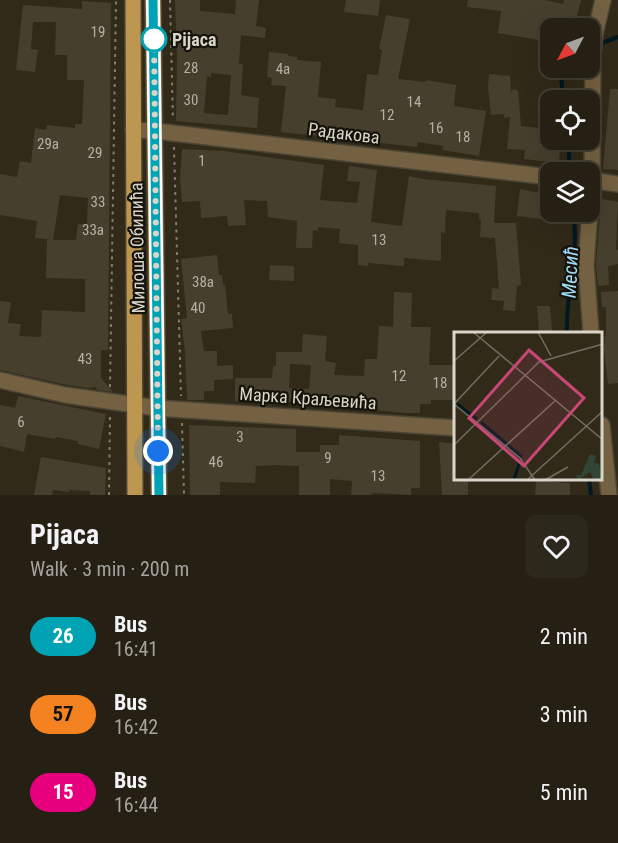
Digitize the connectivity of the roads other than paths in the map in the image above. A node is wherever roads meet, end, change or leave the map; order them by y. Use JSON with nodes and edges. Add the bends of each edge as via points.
{"nodes":[{"id":1,"x":133,"y":0,"type":"edge"},
{"id":2,"x":153,"y":0,"type":"edge"},
{"id":3,"x":603,"y":0,"type":"edge"},
{"id":4,"x":133,"y":130,"type":"junction"},
{"id":5,"x":155,"y":130,"type":"junction"},
{"id":6,"x":591,"y":162,"type":"edge"},
{"id":7,"x":540,"y":176,"type":"edge"},
{"id":8,"x":600,"y":181,"type":"edge"},
{"id":9,"x":618,"y":184,"type":"edge"},
{"id":10,"x":589,"y":222,"type":"edge"},
{"id":11,"x":591,"y":332,"type":"edge"},
{"id":12,"x":0,"y":380,"type":"edge"},
{"id":13,"x":134,"y":404,"type":"junction"},
{"id":14,"x":157,"y":408,"type":"junction"},
{"id":15,"x":454,"y":428,"type":"edge"},
{"id":16,"x":606,"y":434,"type":"edge"},
{"id":17,"x":135,"y":495,"type":"edge"},
{"id":18,"x":159,"y":495,"type":"edge"},
{"id":19,"x":609,"y":495,"type":"edge"}],
"edges":[{"from":1,"to":4,"type":"main road","name":"Милоша Обилића"},
{"from":2,"to":5,"type":"main road","name":"Милоша Обилића"},
{"from":3,"to":6,"type":"street","via":[[593,54]]},
{"from":4,"to":5,"type":"street","name":"Радакова"},
{"from":4,"to":13,"type":"main road","name":"Милоша Обилића"},
{"from":5,"to":7,"type":"street","name":"Радакова"},
{"from":5,"to":14,"type":"main road","name":"Милоша Обилића"},
{"from":8,"to":9,"type":"street"},
{"from":10,"to":11,"type":"street","via":[[586,265]]},
{"from":12,"to":13,"type":"street","name":"Марка Краљевића","via":[[65,395]]},
{"from":13,"to":14,"type":"street","name":"Марка Краљевића"},
{"from":13,"to":17,"type":"main road","name":"Милоша Обилића"},
{"from":14,"to":15,"type":"street","name":"Марка Краљевића"},
{"from":14,"to":18,"type":"main road","name":"Милоша Обилића"},
{"from":16,"to":19,"type":"street"}]}
